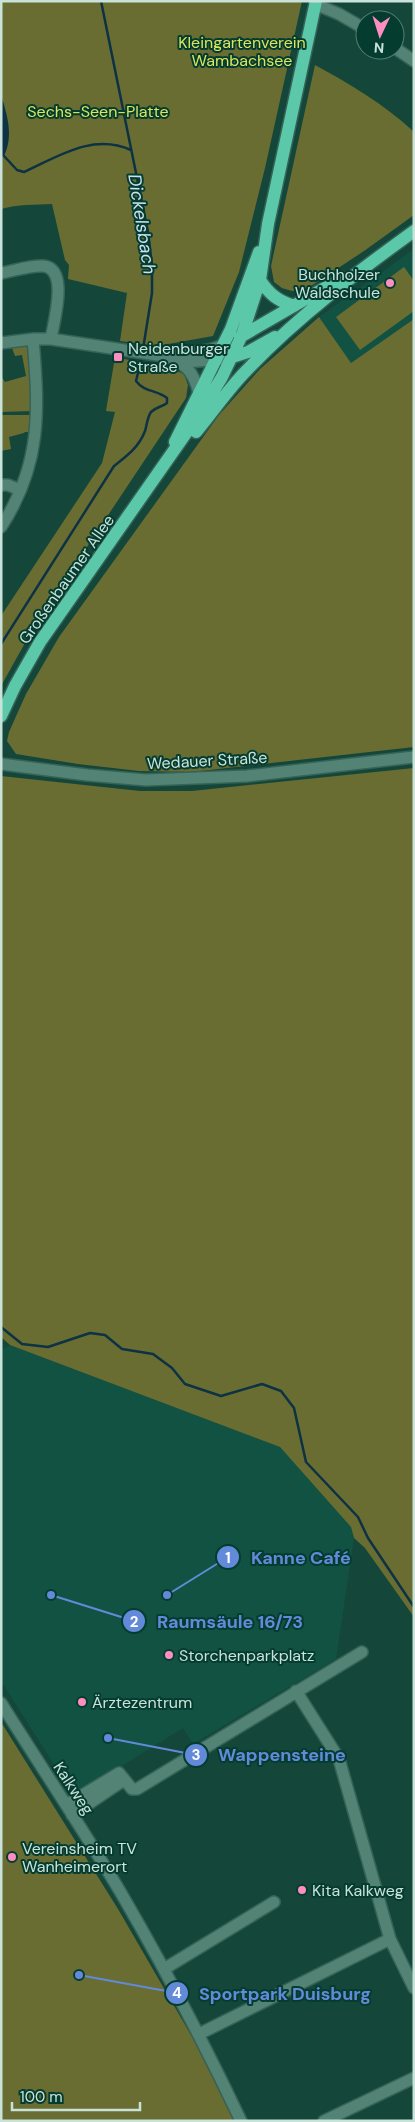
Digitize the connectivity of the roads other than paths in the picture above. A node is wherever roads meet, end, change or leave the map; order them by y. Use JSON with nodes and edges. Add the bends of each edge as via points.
{"nodes":[{"id":1,"x":315,"y":3,"type":"edge"},
{"id":2,"x":355,"y":23,"type":"edge"},
{"id":3,"x":268,"y":224,"type":"junction"},
{"id":4,"x":414,"y":231,"type":"edge"},
{"id":5,"x":374,"y":260,"type":"junction"},
{"id":6,"x":1,"y":273,"type":"edge"},
{"id":7,"x":260,"y":280,"type":"junction"},
{"id":8,"x":294,"y":306,"type":"junction"},
{"id":9,"x":289,"y":330,"type":"junction"},
{"id":10,"x":242,"y":335,"type":"junction"},
{"id":11,"x":33,"y":339,"type":"junction"},
{"id":12,"x":51,"y":339,"type":"junction"},
{"id":13,"x":1,"y":343,"type":"edge"},
{"id":14,"x":224,"y":345,"type":"junction"},
{"id":15,"x":158,"y":355,"type":"junction"},
{"id":16,"x":232,"y":357,"type":"junction"},
{"id":17,"x":216,"y":360,"type":"junction"},
{"id":18,"x":181,"y":362,"type":"junction"},
{"id":19,"x":199,"y":393,"type":"junction"},
{"id":20,"x":165,"y":465,"type":"junction"},
{"id":21,"x":1,"y":485,"type":"edge"},
{"id":22,"x":20,"y":490,"type":"junction"},
{"id":23,"x":1,"y":527,"type":"edge"},
{"id":24,"x":1,"y":716,"type":"edge"},
{"id":25,"x":414,"y":757,"type":"edge"},
{"id":26,"x":1,"y":764,"type":"edge"},
{"id":27,"x":362,"y":1652,"type":"dead end"},
{"id":28,"x":296,"y":1691,"type":"junction"},
{"id":29,"x":1,"y":1704,"type":"edge"},
{"id":30,"x":69,"y":1810,"type":"junction"},
{"id":31,"x":274,"y":1902,"type":"dead end"},
{"id":32,"x":390,"y":1939,"type":"junction"},
{"id":33,"x":164,"y":1969,"type":"junction"},
{"id":34,"x":414,"y":1988,"type":"edge"},
{"id":35,"x":199,"y":2034,"type":"junction"},
{"id":36,"x":414,"y":2078,"type":"edge"},
{"id":37,"x":241,"y":2121,"type":"edge"},
{"id":38,"x":324,"y":2121,"type":"edge"}],
"edges":[{"from":1,"to":2,"type":"street"},
{"from":1,"to":3,"type":"main road","name":"Großenbaumer Allee"},
{"from":3,"to":7,"type":"main road","name":"Großenbaumer Allee"},
{"from":3,"to":14,"type":"main road","name":"Großenbaumer Allee"},
{"from":4,"to":5,"type":"main road"},
{"from":5,"to":8,"type":"main road"},
{"from":5,"to":9,"type":"main road"},
{"from":6,"to":12,"type":"street","via":[[44,266],[56,275],[59,286]]},
{"from":7,"to":8,"type":"main road","via":[[268,294]]},
{"from":7,"to":10,"type":"main road","name":"Großenbaumer Allee"},
{"from":8,"to":10,"type":"main road"},
{"from":9,"to":16,"type":"main road"},
{"from":9,"to":20,"type":"main road","via":[[248,369],[182,450]]},
{"from":10,"to":14,"type":"main road"},
{"from":10,"to":16,"type":"main road","name":"Großenbaumer Allee"},
{"from":11,"to":12,"type":"street"},
{"from":11,"to":13,"type":"street"},
{"from":11,"to":22,"type":"street","via":[[38,413],[33,449]]},
{"from":12,"to":15,"type":"street"},
{"from":14,"to":15,"type":"street","via":[[209,350]]},
{"from":14,"to":17,"type":"main road","name":"Großenbaumer Allee"},
{"from":15,"to":18,"type":"street"},
{"from":16,"to":17,"type":"street"},
{"from":16,"to":20,"type":"main road","name":"Großenbaumer Allee"},
{"from":17,"to":18,"type":"street"},
{"from":17,"to":19,"type":"main road","name":"Großenbaumer Allee"},
{"from":18,"to":19,"type":"street","via":[[196,381]]},
{"from":19,"to":20,"type":"main road","name":"Großenbaumer Allee","via":[[180,427]]},
{"from":20,"to":24,"type":"main road","name":"Großenbaumer Allee","via":[[40,642]]},
{"from":21,"to":22,"type":"street"},
{"from":22,"to":23,"type":"street"},
{"from":25,"to":26,"type":"street","name":"Wedauer Straße","via":[[247,776],[155,780]]},
{"from":27,"to":28,"type":"street"},
{"from":28,"to":30,"type":"street","via":[[137,1789],[132,1789],[121,1776]]},
{"from":28,"to":32,"type":"street","via":[[339,1760]]},
{"from":29,"to":30,"type":"street","name":"Kalkweg"},
{"from":30,"to":33,"type":"street","name":"Kalkweg"},
{"from":31,"to":33,"type":"street"},
{"from":32,"to":34,"type":"street"},
{"from":32,"to":35,"type":"street"},
{"from":33,"to":35,"type":"street","name":"Kalkweg"},
{"from":35,"to":37,"type":"street","name":"Kalkweg"},
{"from":36,"to":38,"type":"street"}]}
